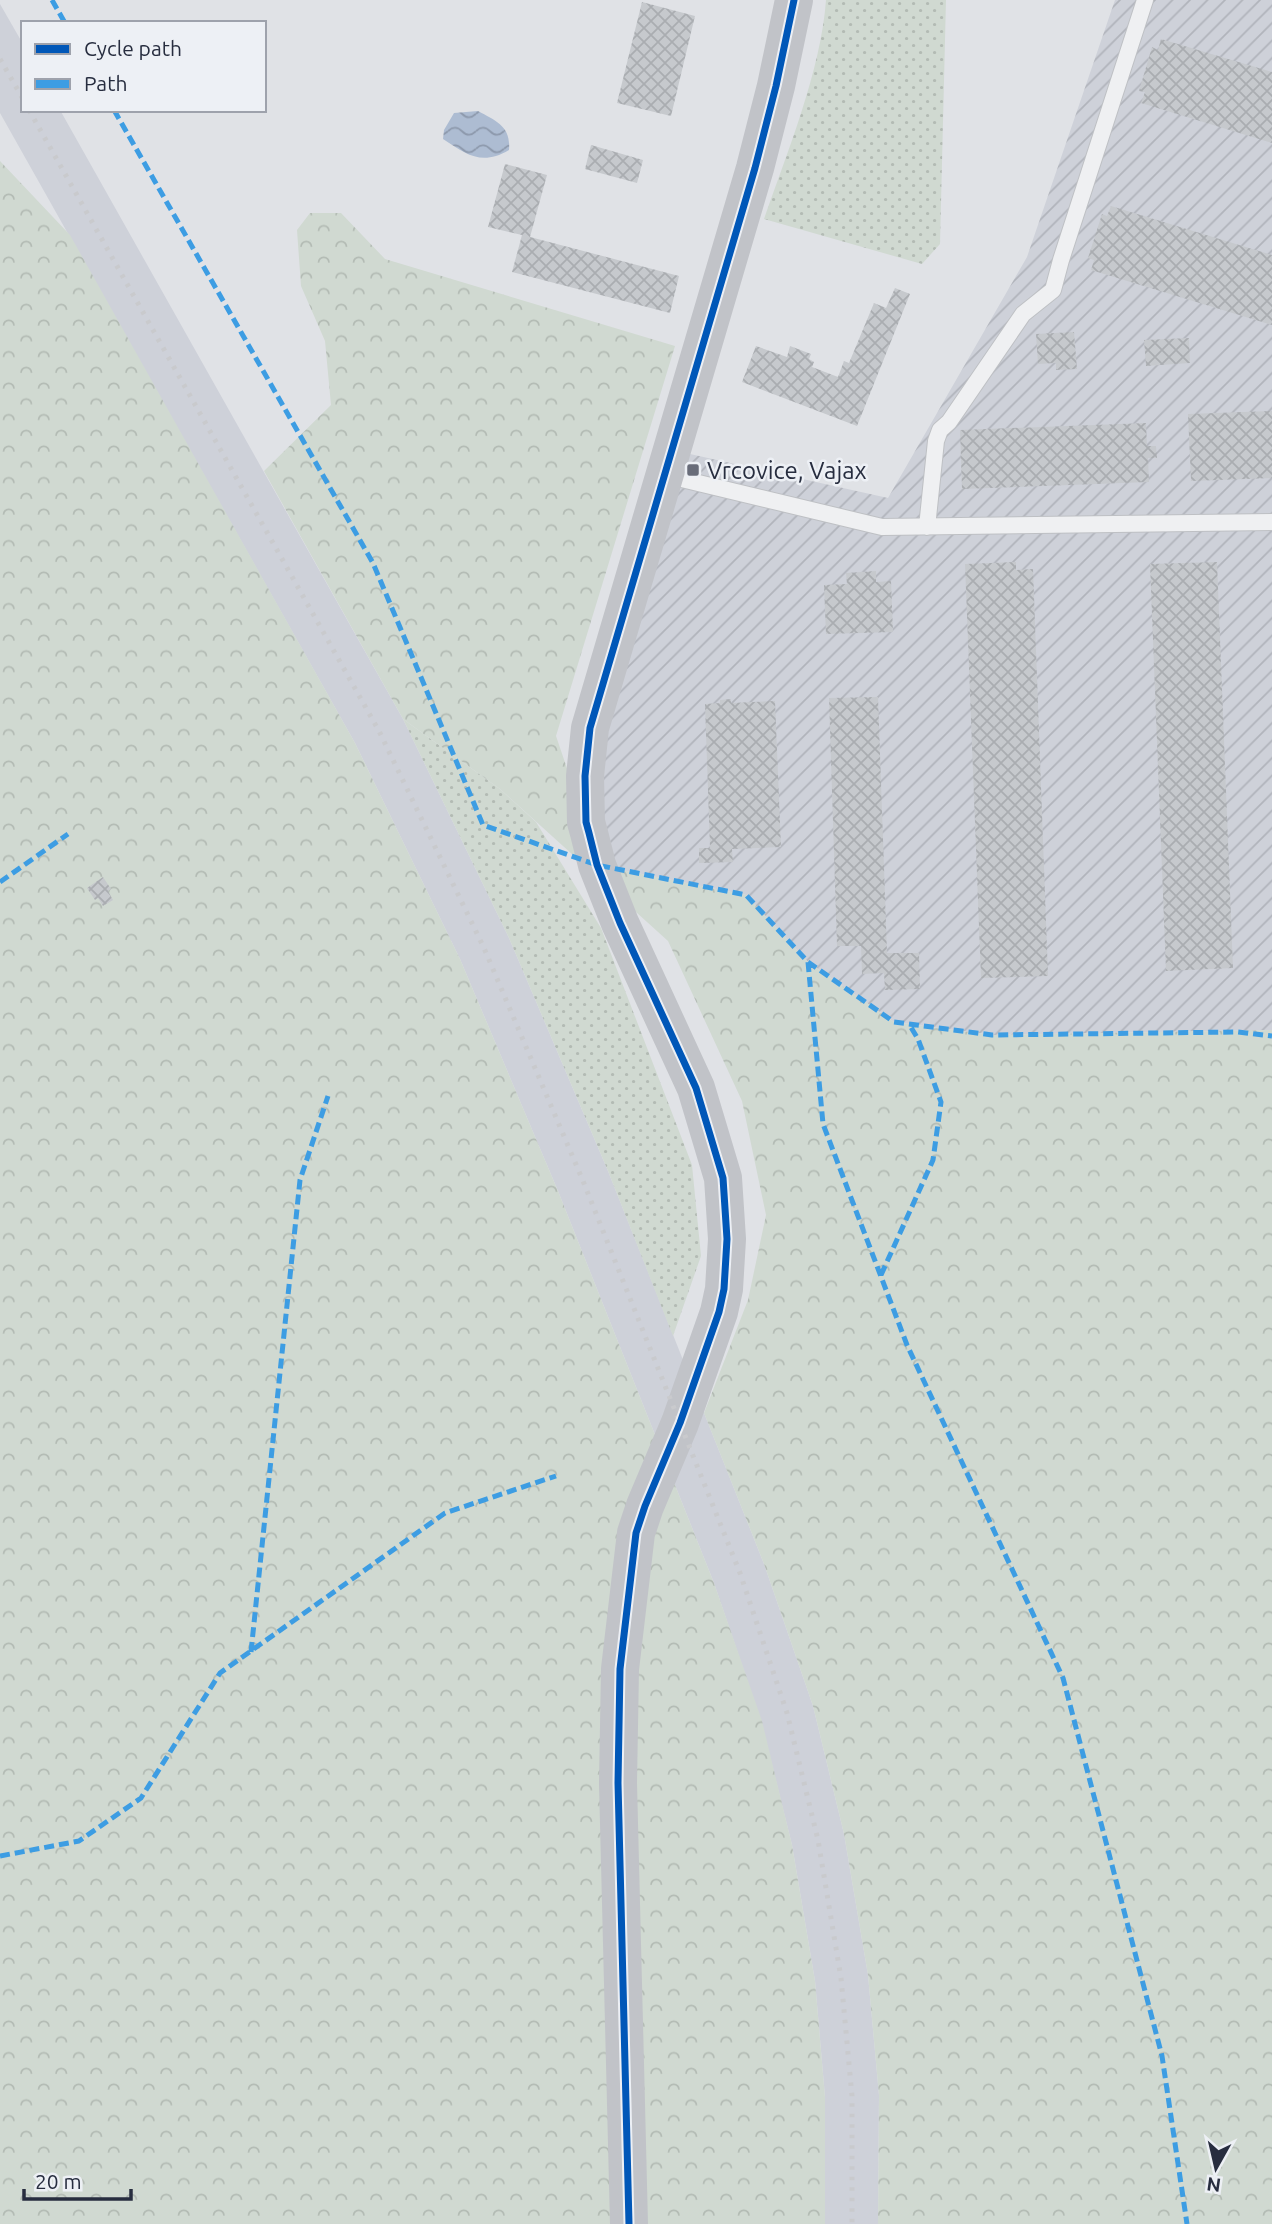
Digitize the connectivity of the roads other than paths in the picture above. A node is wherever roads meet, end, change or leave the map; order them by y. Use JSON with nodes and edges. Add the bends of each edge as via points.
{"nodes":[{"id":1,"x":794,"y":0,"type":"edge"},
{"id":2,"x":1145,"y":0,"type":"edge"},
{"id":3,"x":664,"y":474,"type":"junction"},
{"id":4,"x":1272,"y":522,"type":"edge"},
{"id":5,"x":927,"y":527,"type":"junction"},
{"id":6,"x":629,"y":2224,"type":"edge"}],
"edges":[{"from":1,"to":3,"type":"street","via":[[755,168]]},
{"from":2,"to":5,"type":"lane","via":[[1053,290],[1023,314],[940,430]]},
{"from":3,"to":5,"type":"lane","via":[[882,527]]},
{"from":3,"to":6,"type":"street","via":[[590,727],[586,822],[620,923],[696,1088],[723,1178],[727,1239],[719,1312],[636,1533],[620,1669],[618,1783]]},
{"from":4,"to":5,"type":"lane"}]}
